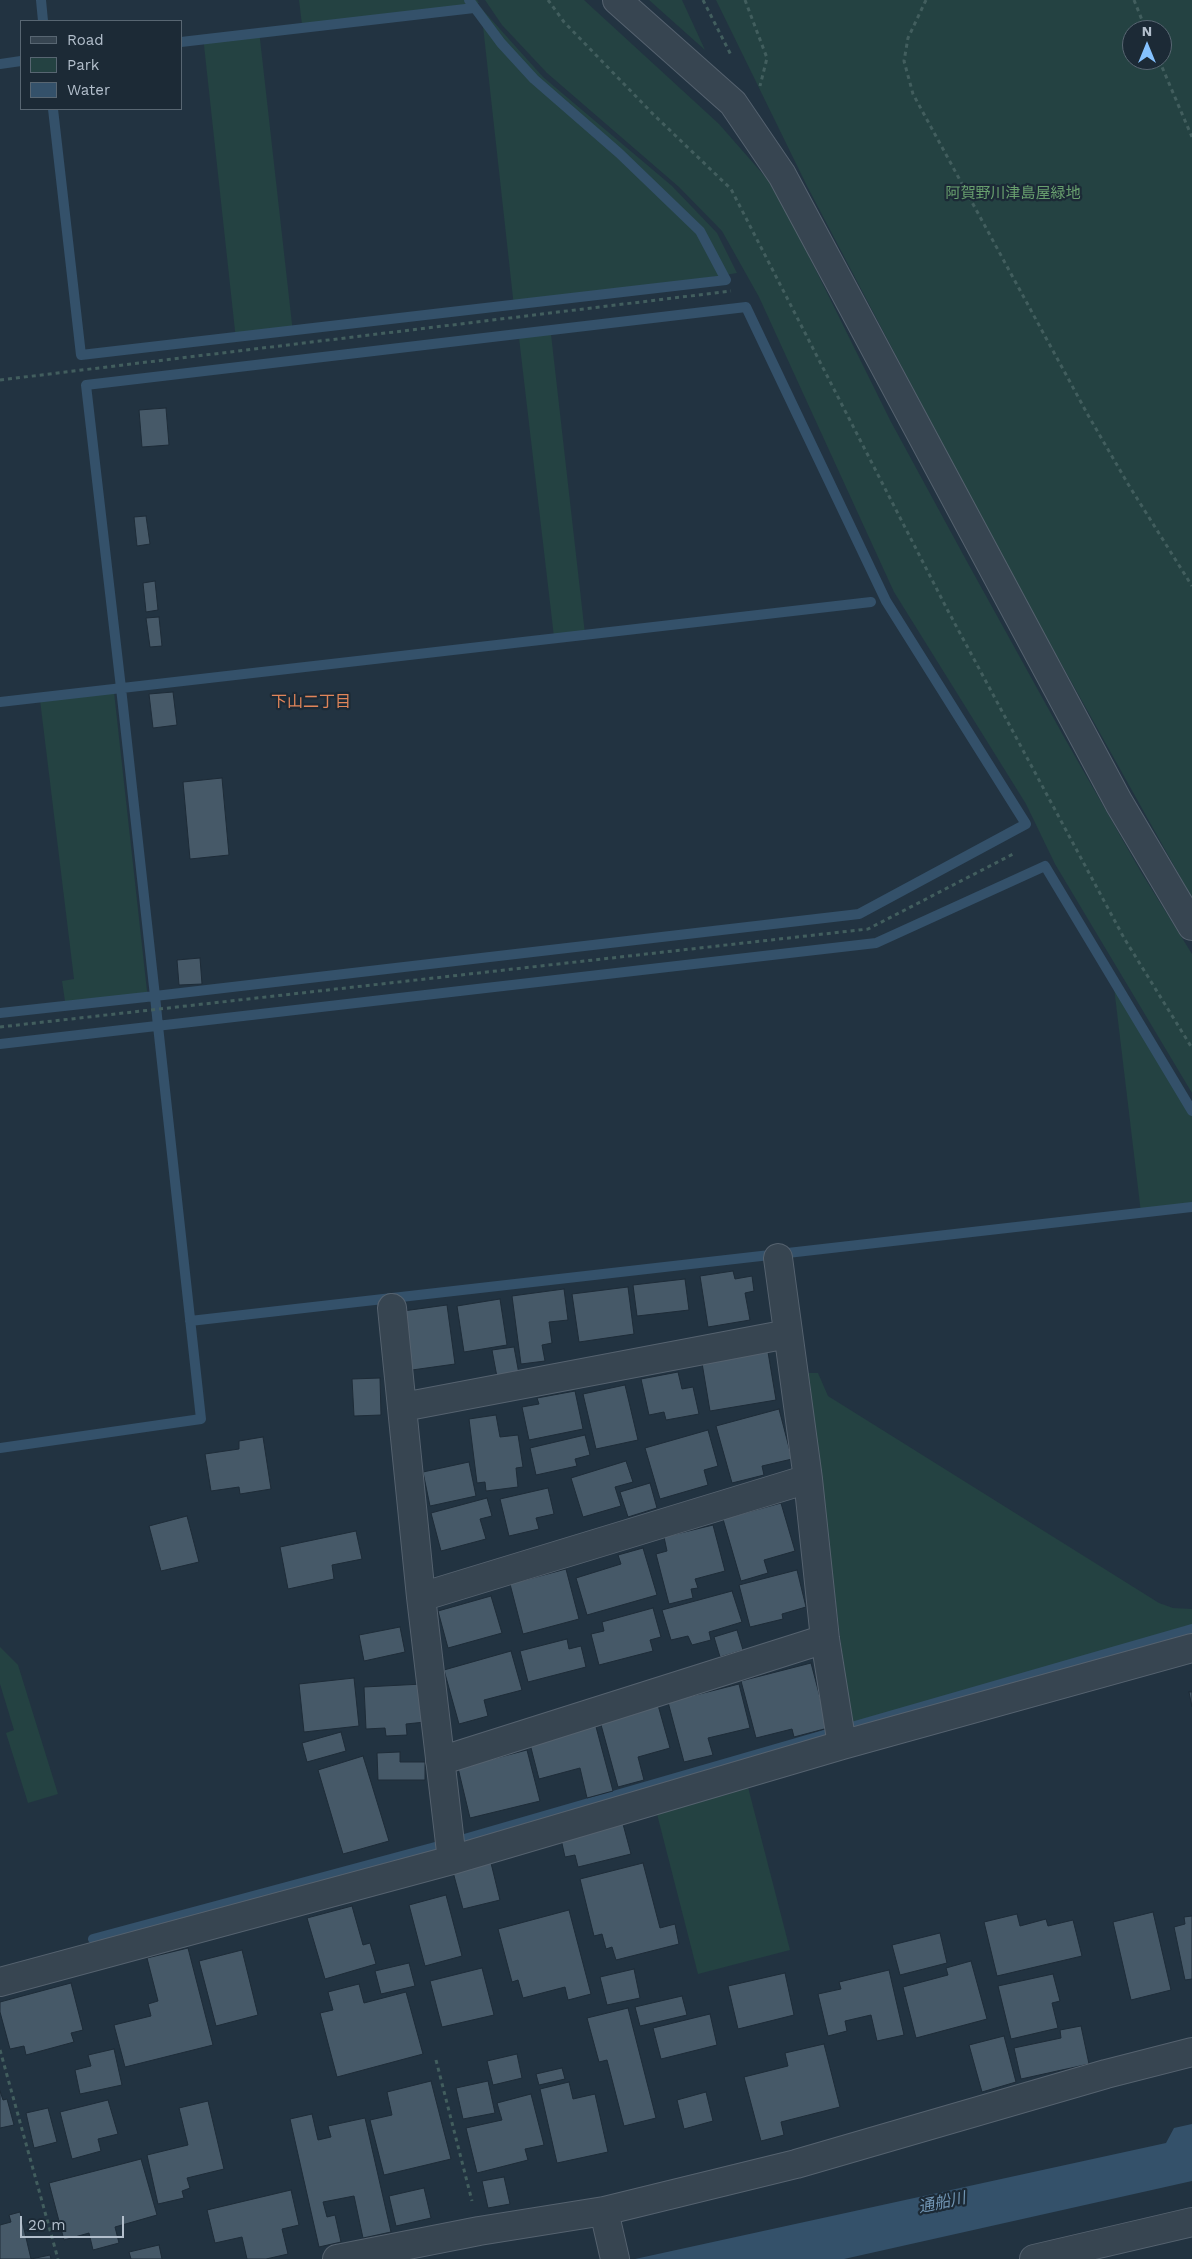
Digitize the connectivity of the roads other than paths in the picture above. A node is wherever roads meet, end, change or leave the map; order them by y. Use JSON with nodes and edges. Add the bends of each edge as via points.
{"nodes":[{"id":1,"x":617,"y":0,"type":"edge"},
{"id":2,"x":1192,"y":926,"type":"edge"},
{"id":3,"x":778,"y":1258,"type":"dead end"},
{"id":4,"x":392,"y":1308,"type":"dead end"},
{"id":5,"x":788,"y":1334,"type":"junction"},
{"id":6,"x":404,"y":1407,"type":"junction"},
{"id":7,"x":808,"y":1479,"type":"junction"},
{"id":8,"x":421,"y":1598,"type":"junction"},
{"id":9,"x":825,"y":1639,"type":"junction"},
{"id":10,"x":1192,"y":1648,"type":"edge"},
{"id":11,"x":842,"y":1745,"type":"junction"},
{"id":12,"x":440,"y":1761,"type":"junction"},
{"id":13,"x":452,"y":1860,"type":"junction"},
{"id":14,"x":0,"y":1982,"type":"edge"},
{"id":15,"x":1192,"y":2052,"type":"edge"},
{"id":16,"x":606,"y":2218,"type":"junction"},
{"id":17,"x":1192,"y":2222,"type":"edge"},
{"id":18,"x":337,"y":2259,"type":"edge"},
{"id":19,"x":615,"y":2259,"type":"edge"},
{"id":20,"x":1034,"y":2259,"type":"edge"}],
"edges":[{"from":1,"to":2,"type":"street","via":[[733,103],[782,175],[1119,803]]},
{"from":3,"to":5,"type":"street"},
{"from":4,"to":6,"type":"street"},
{"from":5,"to":6,"type":"street"},
{"from":5,"to":7,"type":"street"},
{"from":6,"to":8,"type":"street"},
{"from":7,"to":8,"type":"street"},
{"from":7,"to":9,"type":"street"},
{"from":8,"to":12,"type":"street"},
{"from":9,"to":11,"type":"street"},
{"from":9,"to":12,"type":"street"},
{"from":10,"to":11,"type":"street"},
{"from":11,"to":13,"type":"street"},
{"from":12,"to":13,"type":"street"},
{"from":13,"to":14,"type":"street"},
{"from":15,"to":16,"type":"street"},
{"from":16,"to":18,"type":"street","via":[[479,2231]]},
{"from":16,"to":19,"type":"street"},
{"from":17,"to":20,"type":"street"}]}
